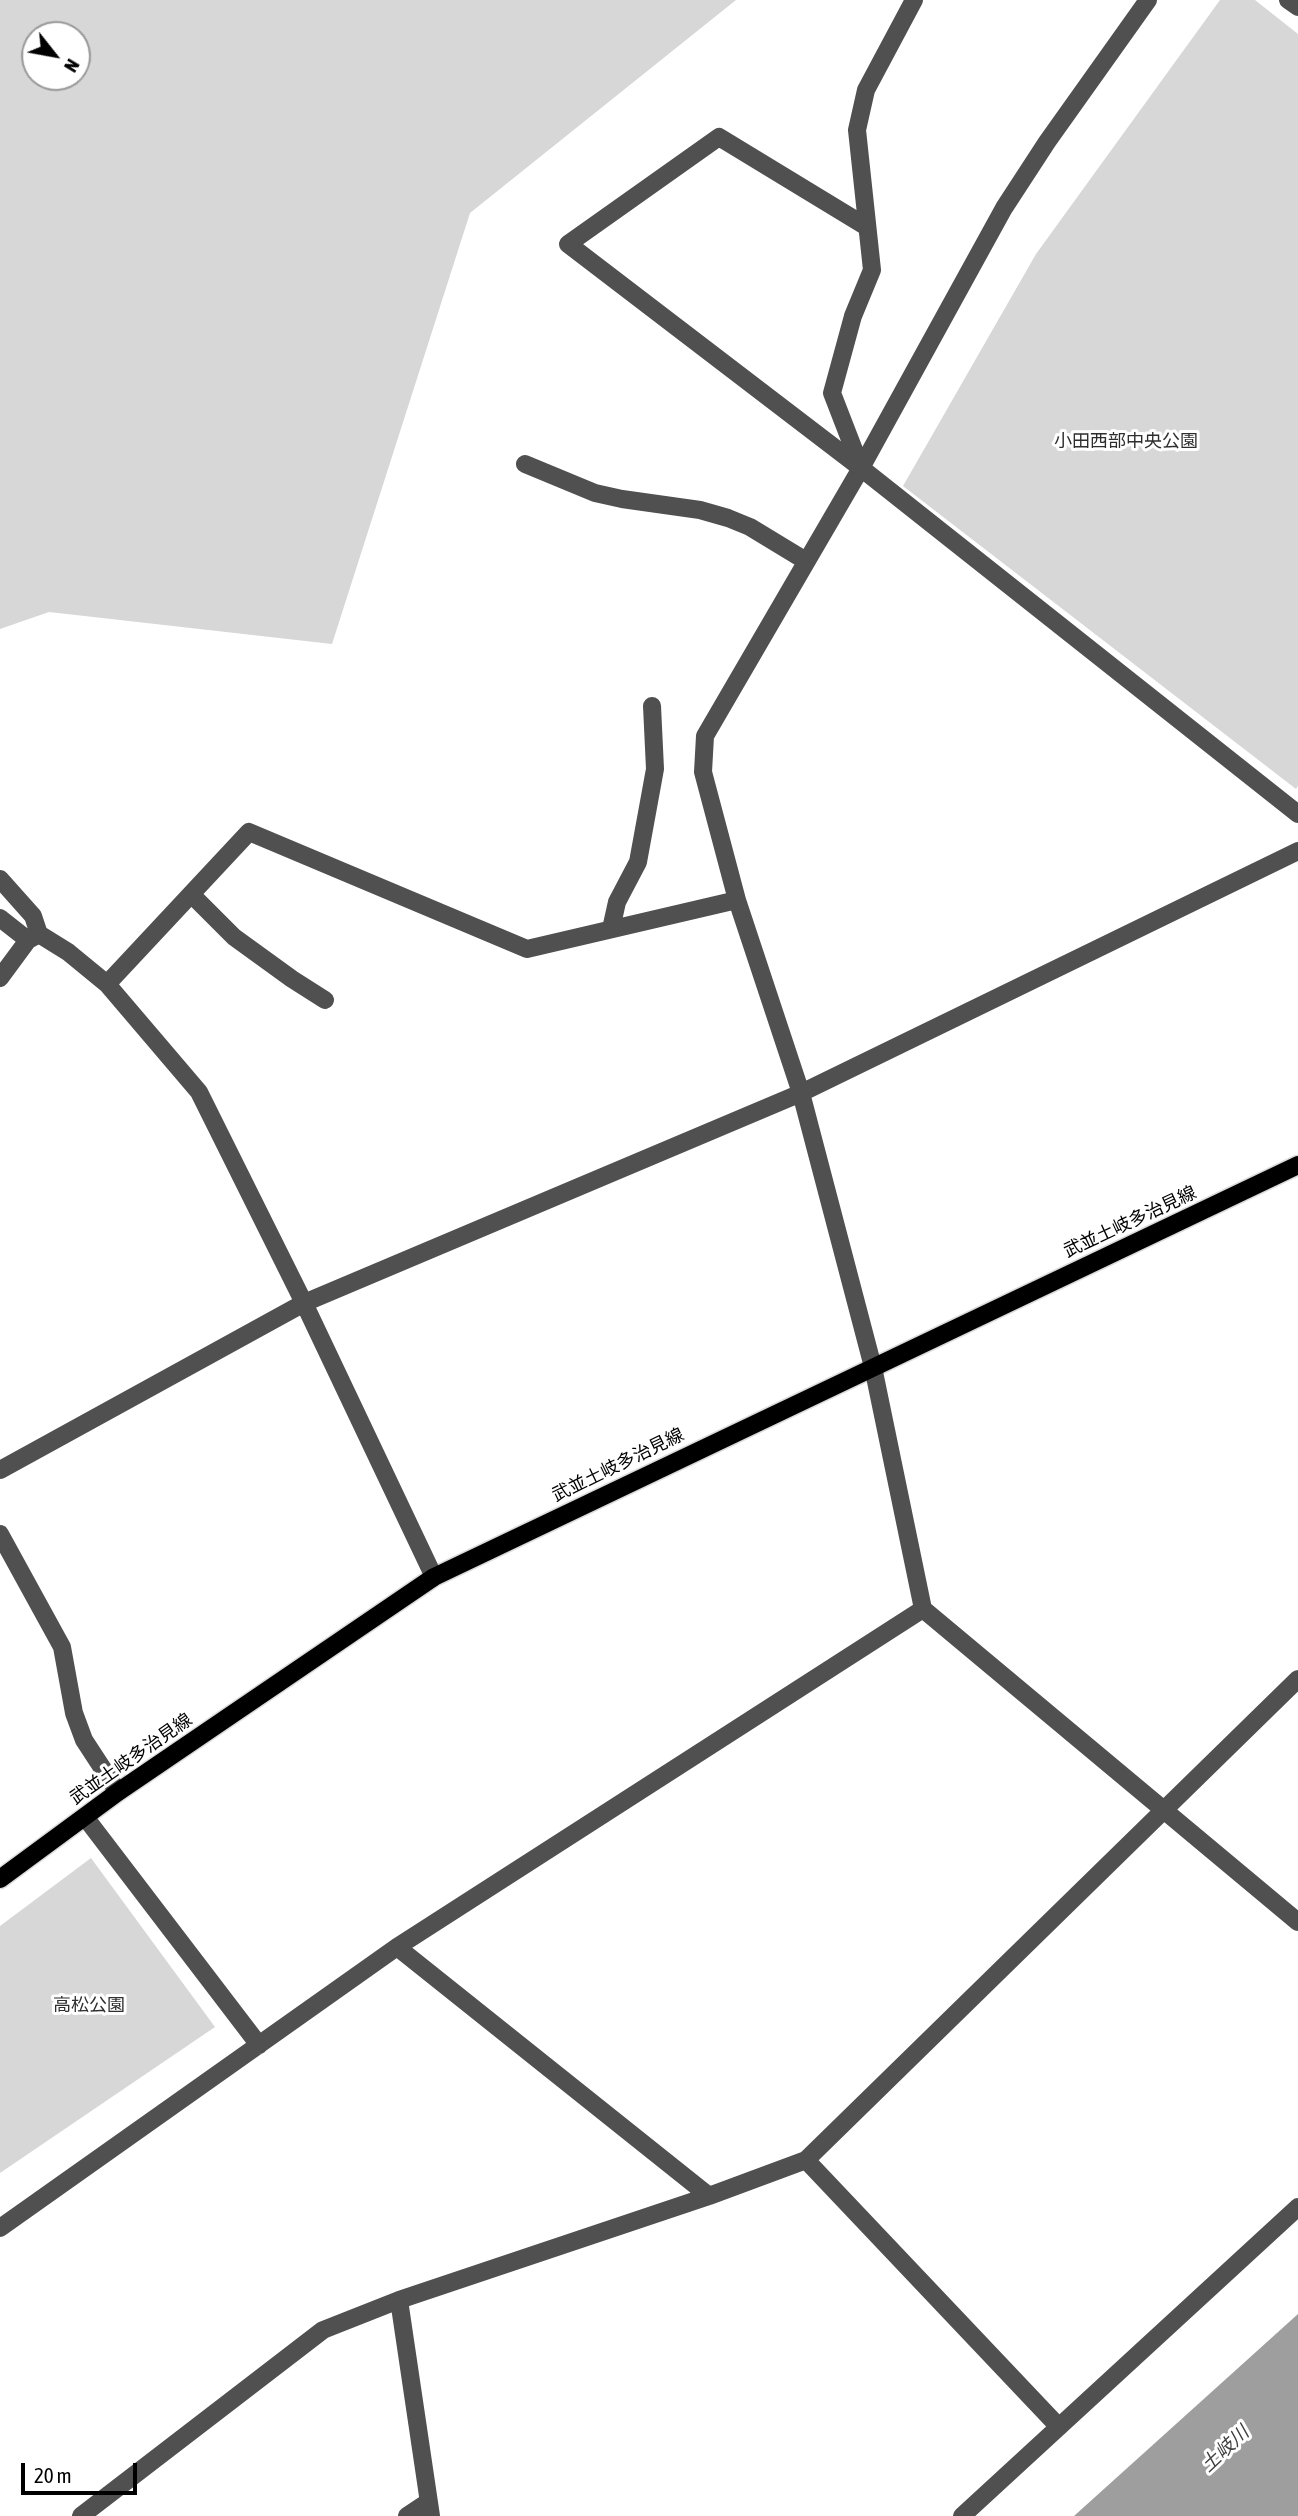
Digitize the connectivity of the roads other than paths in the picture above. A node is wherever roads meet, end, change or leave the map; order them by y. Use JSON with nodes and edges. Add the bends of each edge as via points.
{"nodes":[{"id":1,"x":914,"y":0,"type":"edge"},
{"id":2,"x":1148,"y":0,"type":"edge"},
{"id":3,"x":1288,"y":0,"type":"edge"},
{"id":4,"x":1298,"y":7,"type":"edge"},
{"id":5,"x":867,"y":227,"type":"junction"},
{"id":6,"x":525,"y":464,"type":"dead end"},
{"id":7,"x":861,"y":468,"type":"junction"},
{"id":8,"x":806,"y":561,"type":"junction"},
{"id":9,"x":652,"y":706,"type":"dead end"},
{"id":10,"x":1298,"y":814,"type":"edge"},
{"id":11,"x":1298,"y":851,"type":"edge"},
{"id":12,"x":0,"y":879,"type":"edge"},
{"id":13,"x":191,"y":894,"type":"junction"},
{"id":14,"x":737,"y":900,"type":"junction"},
{"id":15,"x":0,"y":918,"type":"edge"},
{"id":16,"x":611,"y":929,"type":"junction"},
{"id":17,"x":33,"y":937,"type":"junction"},
{"id":18,"x":0,"y":978,"type":"edge"},
{"id":19,"x":107,"y":984,"type":"junction"},
{"id":20,"x":325,"y":1000,"type":"dead end"},
{"id":21,"x":801,"y":1093,"type":"junction"},
{"id":22,"x":1298,"y":1165,"type":"edge"},
{"id":23,"x":304,"y":1303,"type":"junction"},
{"id":24,"x":873,"y":1367,"type":"junction"},
{"id":25,"x":0,"y":1470,"type":"edge"},
{"id":26,"x":0,"y":1534,"type":"edge"},
{"id":27,"x":434,"y":1577,"type":"junction"},
{"id":28,"x":923,"y":1609,"type":"junction"},
{"id":29,"x":1298,"y":1679,"type":"edge"},
{"id":30,"x":118,"y":1792,"type":"junction"},
{"id":31,"x":1164,"y":1810,"type":"junction"},
{"id":32,"x":85,"y":1817,"type":"junction"},
{"id":33,"x":0,"y":1878,"type":"edge"},
{"id":34,"x":1298,"y":1922,"type":"edge"},
{"id":35,"x":397,"y":1947,"type":"junction"},
{"id":36,"x":259,"y":2045,"type":"junction"},
{"id":37,"x":806,"y":2160,"type":"junction"},
{"id":38,"x":709,"y":2196,"type":"junction"},
{"id":39,"x":1298,"y":2207,"type":"edge"},
{"id":40,"x":0,"y":2228,"type":"edge"},
{"id":41,"x":399,"y":2300,"type":"junction"},
{"id":42,"x":1059,"y":2427,"type":"junction"},
{"id":43,"x":430,"y":2509,"type":"edge"},
{"id":44,"x":82,"y":2516,"type":"edge"},
{"id":45,"x":407,"y":2516,"type":"edge"},
{"id":46,"x":962,"y":2516,"type":"edge"}],
"edges":[{"from":1,"to":5,"type":"street","via":[[866,90],[857,130]]},
{"from":2,"to":7,"type":"street","via":[[1004,208]]},
{"from":3,"to":4,"type":"street"},
{"from":5,"to":7,"type":"street","via":[[872,270],[853,316],[832,393]]},
{"from":5,"to":7,"type":"street","via":[[719,136],[568,244]]},
{"from":6,"to":8,"type":"street","via":[[595,493],[728,518]]},
{"from":7,"to":8,"type":"street"},
{"from":7,"to":10,"type":"street"},
{"from":8,"to":14,"type":"street","via":[[705,736],[703,772]]},
{"from":9,"to":16,"type":"street","via":[[655,769],[638,862],[617,902]]},
{"from":11,"to":21,"type":"street"},
{"from":12,"to":17,"type":"street","via":[[33,916]]},
{"from":13,"to":16,"type":"street","via":[[248,832],[527,949]]},
{"from":13,"to":19,"type":"street"},
{"from":13,"to":20,"type":"street","via":[[234,937]]},
{"from":14,"to":16,"type":"street"},
{"from":14,"to":21,"type":"street"},
{"from":15,"to":17,"type":"street"},
{"from":17,"to":18,"type":"street"},
{"from":17,"to":19,"type":"street","via":[[68,952]]},
{"from":19,"to":23,"type":"street","via":[[200,1092]]},
{"from":21,"to":23,"type":"street"},
{"from":21,"to":24,"type":"street"},
{"from":22,"to":24,"type":"main road","name":"武並土岐多治見線"},
{"from":23,"to":25,"type":"street"},
{"from":23,"to":27,"type":"street"},
{"from":24,"to":27,"type":"main road","name":"武並土岐多治見線"},
{"from":24,"to":28,"type":"street"},
{"from":26,"to":30,"type":"street","via":[[62,1647],[83,1740]]},
{"from":27,"to":30,"type":"main road","name":"武並土岐多治見線"},
{"from":28,"to":31,"type":"street"},
{"from":28,"to":35,"type":"street"},
{"from":29,"to":31,"type":"street"},
{"from":30,"to":32,"type":"main road","name":"武並土岐多治見線"},
{"from":31,"to":34,"type":"street"},
{"from":31,"to":37,"type":"street"},
{"from":32,"to":33,"type":"main road","name":"武並土岐多治見線"},
{"from":32,"to":36,"type":"street"},
{"from":35,"to":36,"type":"street"},
{"from":35,"to":38,"type":"street"},
{"from":36,"to":40,"type":"street"},
{"from":37,"to":38,"type":"street"},
{"from":37,"to":42,"type":"street"},
{"from":38,"to":41,"type":"street"},
{"from":39,"to":42,"type":"street"},
{"from":41,"to":43,"type":"street"},
{"from":41,"to":44,"type":"street","via":[[323,2330]]},
{"from":42,"to":46,"type":"street"},
{"from":43,"to":45,"type":"street"}]}
